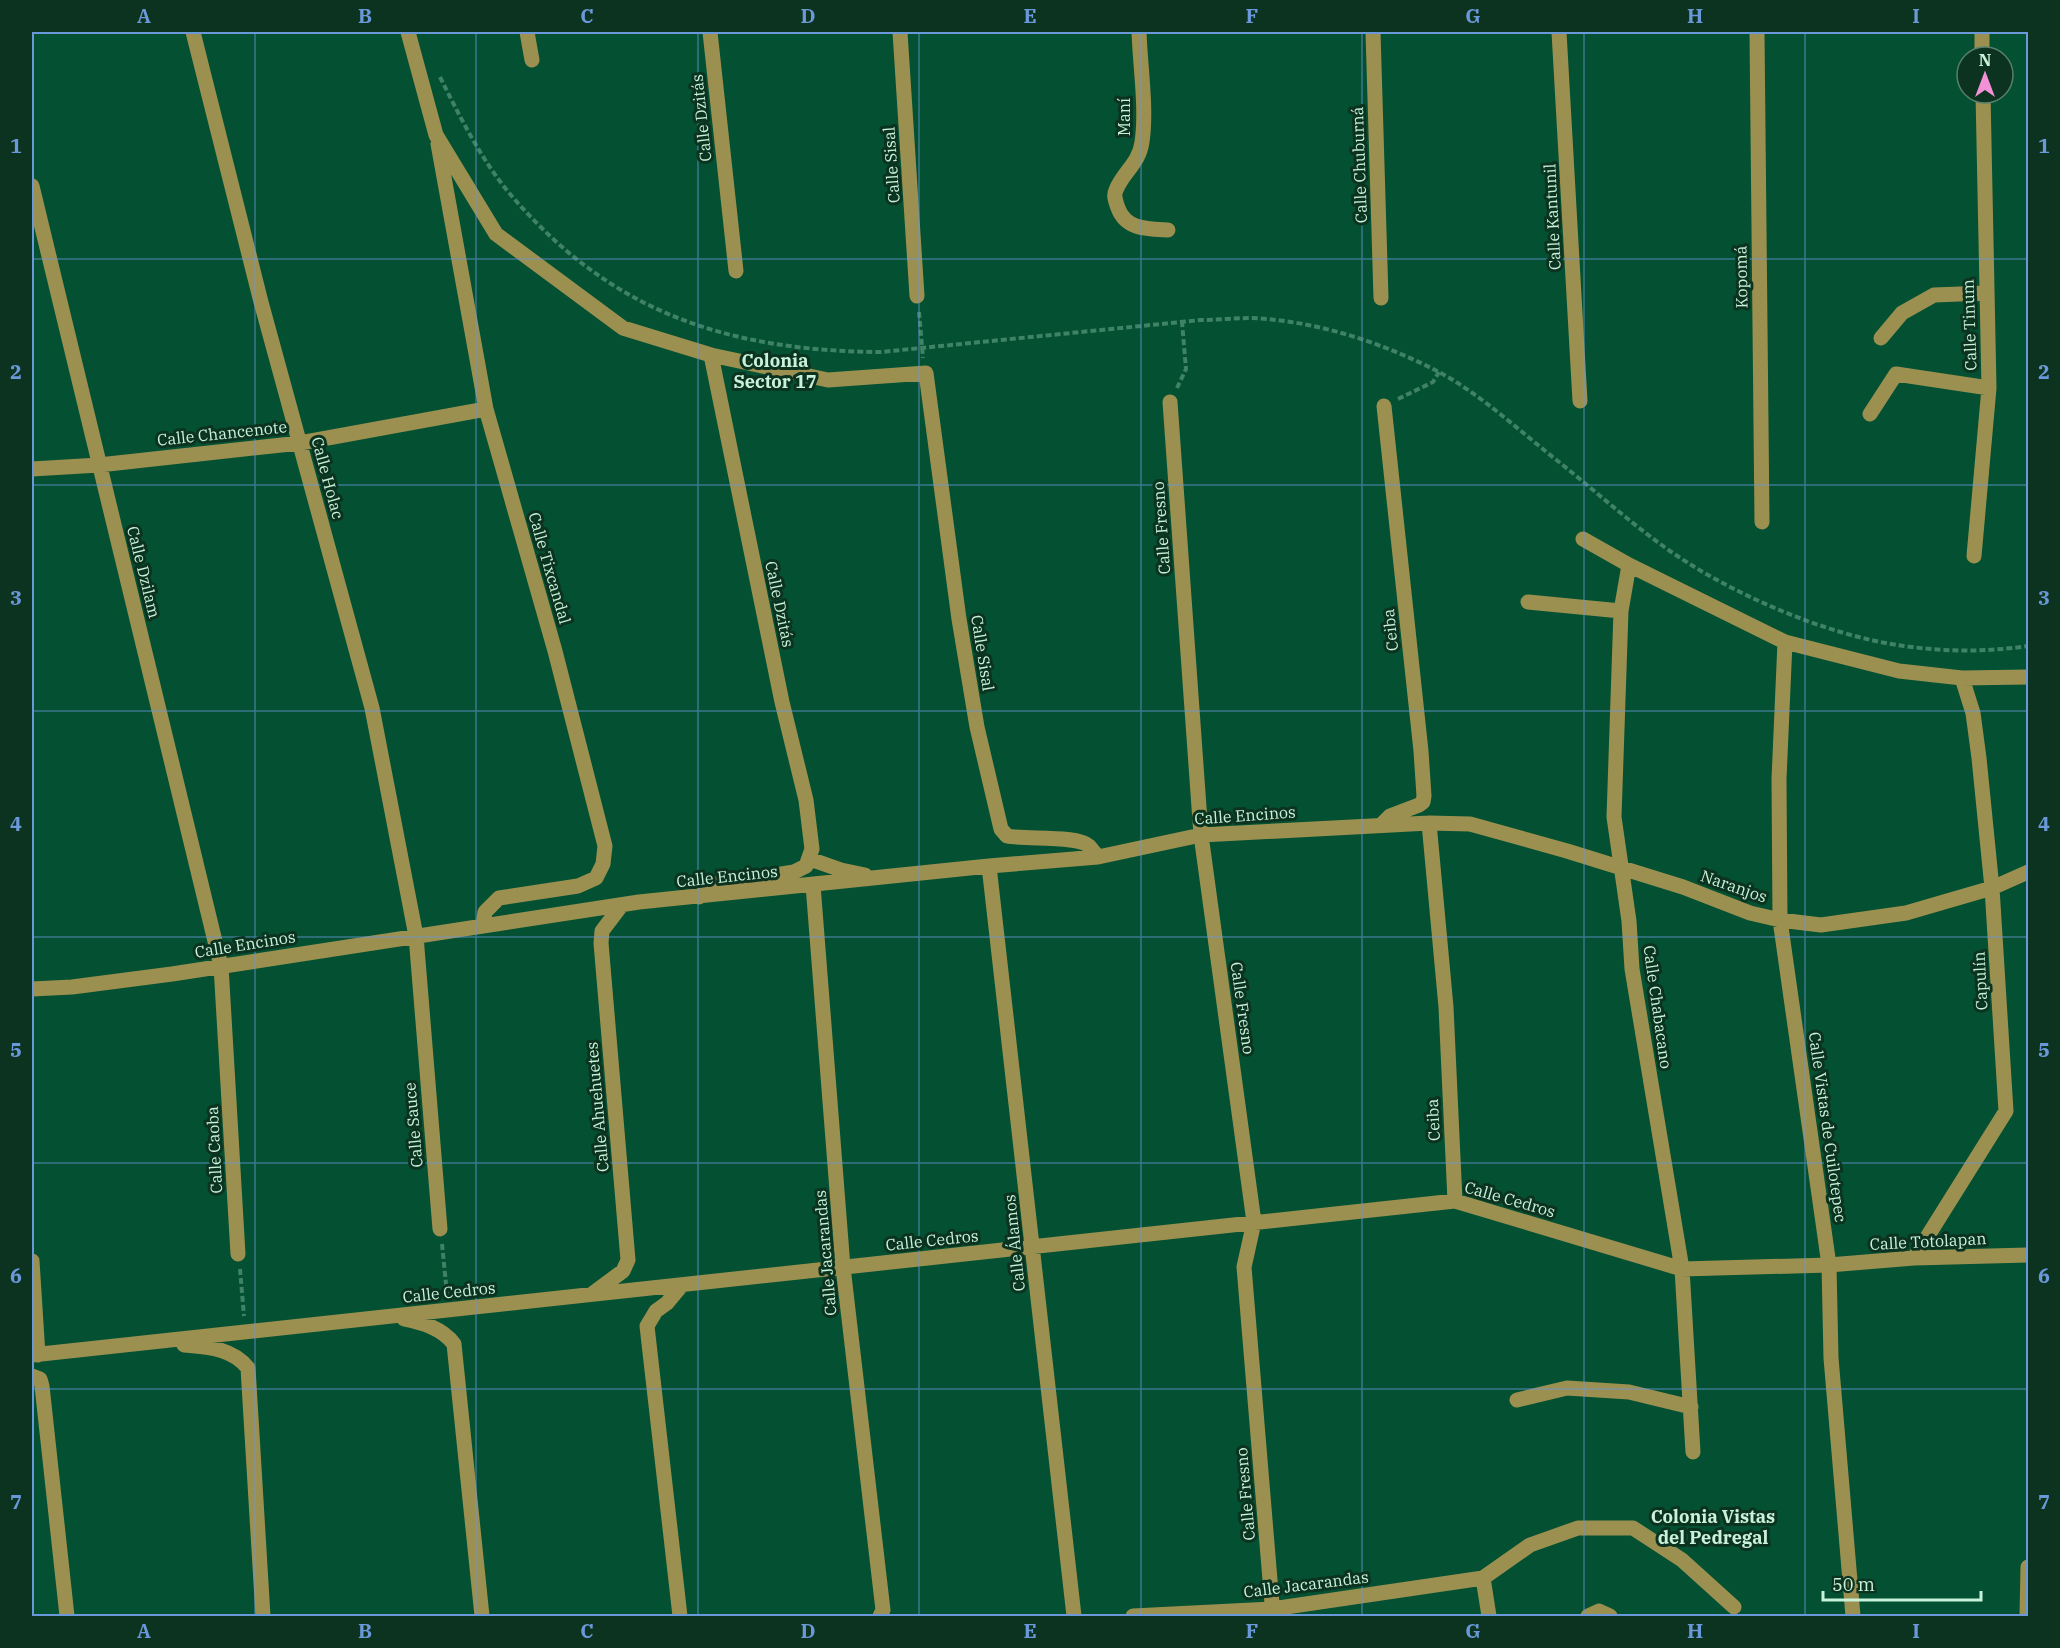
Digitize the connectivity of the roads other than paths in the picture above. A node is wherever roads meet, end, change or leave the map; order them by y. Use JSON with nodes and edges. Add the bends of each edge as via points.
{"nodes":[{"id":1,"x":194,"y":32,"type":"edge"},
{"id":2,"x":408,"y":32,"type":"edge"},
{"id":3,"x":527,"y":32,"type":"edge"},
{"id":4,"x":710,"y":32,"type":"edge"},
{"id":5,"x":900,"y":32,"type":"edge"},
{"id":6,"x":1139,"y":32,"type":"edge"},
{"id":7,"x":1373,"y":32,"type":"edge"},
{"id":8,"x":1559,"y":32,"type":"edge"},
{"id":9,"x":1756,"y":32,"type":"edge"},
{"id":10,"x":532,"y":60,"type":"dead end"},
{"id":11,"x":1983,"y":105,"type":"edge"},
{"id":12,"x":436,"y":135,"type":"junction"},
{"id":13,"x":32,"y":186,"type":"edge"},
{"id":14,"x":1168,"y":230,"type":"dead end"},
{"id":15,"x":736,"y":271,"type":"dead end"},
{"id":16,"x":1986,"y":293,"type":"junction"},
{"id":17,"x":918,"y":296,"type":"road end"},
{"id":18,"x":1381,"y":298,"type":"dead end"},
{"id":19,"x":1881,"y":338,"type":"dead end"},
{"id":20,"x":711,"y":356,"type":"junction"},
{"id":21,"x":1989,"y":388,"type":"junction"},
{"id":22,"x":1580,"y":401,"type":"dead end"},
{"id":23,"x":1170,"y":402,"type":"road end"},
{"id":24,"x":1384,"y":406,"type":"road end"},
{"id":25,"x":486,"y":409,"type":"junction"},
{"id":26,"x":1870,"y":414,"type":"dead end"},
{"id":27,"x":300,"y":443,"type":"junction"},
{"id":28,"x":99,"y":465,"type":"junction"},
{"id":29,"x":32,"y":469,"type":"edge"},
{"id":30,"x":1762,"y":522,"type":"dead end"},
{"id":31,"x":1583,"y":539,"type":"dead end"},
{"id":32,"x":1974,"y":556,"type":"dead end"},
{"id":33,"x":1629,"y":565,"type":"junction"},
{"id":34,"x":1528,"y":602,"type":"dead end"},
{"id":35,"x":1621,"y":611,"type":"junction"},
{"id":36,"x":1785,"y":642,"type":"junction"},
{"id":37,"x":2028,"y":677,"type":"edge"},
{"id":38,"x":1962,"y":678,"type":"junction"},
{"id":39,"x":1428,"y":823,"type":"junction"},
{"id":40,"x":1381,"y":825,"type":"junction"},
{"id":41,"x":1201,"y":834,"type":"junction"},
{"id":42,"x":1098,"y":857,"type":"junction"},
{"id":43,"x":810,"y":858,"type":"junction"},
{"id":44,"x":989,"y":866,"type":"junction"},
{"id":45,"x":1622,"y":868,"type":"junction"},
{"id":46,"x":2028,"y":872,"type":"edge"},
{"id":47,"x":877,"y":878,"type":"junction"},
{"id":48,"x":813,"y":885,"type":"junction"},
{"id":49,"x":1992,"y":888,"type":"junction"},
{"id":50,"x":699,"y":897,"type":"junction"},
{"id":51,"x":621,"y":906,"type":"junction"},
{"id":52,"x":1780,"y":920,"type":"junction"},
{"id":53,"x":483,"y":925,"type":"junction"},
{"id":54,"x":416,"y":936,"type":"junction"},
{"id":55,"x":221,"y":966,"type":"junction"},
{"id":56,"x":32,"y":989,"type":"edge"},
{"id":57,"x":1455,"y":1201,"type":"junction"},
{"id":58,"x":1254,"y":1222,"type":"junction"},
{"id":59,"x":440,"y":1229,"type":"road end"},
{"id":60,"x":1032,"y":1247,"type":"junction"},
{"id":61,"x":238,"y":1254,"type":"road end"},
{"id":62,"x":2028,"y":1256,"type":"edge"},
{"id":63,"x":1914,"y":1258,"type":"junction"},
{"id":64,"x":32,"y":1261,"type":"edge"},
{"id":65,"x":1829,"y":1264,"type":"junction"},
{"id":66,"x":843,"y":1267,"type":"junction"},
{"id":67,"x":1682,"y":1269,"type":"junction"},
{"id":68,"x":682,"y":1285,"type":"junction"},
{"id":69,"x":592,"y":1294,"type":"junction"},
{"id":70,"x":389,"y":1317,"type":"junction"},
{"id":71,"x":157,"y":1342,"type":"junction"},
{"id":72,"x":35,"y":1355,"type":"edge"},
{"id":73,"x":32,"y":1376,"type":"edge"},
{"id":74,"x":1517,"y":1400,"type":"dead end"},
{"id":75,"x":1691,"y":1407,"type":"junction"},
{"id":76,"x":1693,"y":1452,"type":"dead end"},
{"id":77,"x":2028,"y":1567,"type":"edge"},
{"id":78,"x":1483,"y":1578,"type":"junction"},
{"id":79,"x":1734,"y":1607,"type":"dead end"},
{"id":80,"x":1273,"y":1613,"type":"edge"},
{"id":81,"x":67,"y":1617,"type":"edge"},
{"id":82,"x":263,"y":1617,"type":"edge"},
{"id":83,"x":482,"y":1617,"type":"edge"},
{"id":84,"x":680,"y":1617,"type":"edge"},
{"id":85,"x":880,"y":1617,"type":"edge"},
{"id":86,"x":1074,"y":1617,"type":"edge"},
{"id":87,"x":1133,"y":1617,"type":"edge"},
{"id":88,"x":1489,"y":1617,"type":"edge"},
{"id":89,"x":1588,"y":1617,"type":"edge"},
{"id":90,"x":1610,"y":1617,"type":"edge"},
{"id":91,"x":1853,"y":1617,"type":"edge"},
{"id":92,"x":2027,"y":1617,"type":"edge"}],
"edges":[{"from":1,"to":27,"type":"street","name":"Calle Holac"},
{"from":2,"to":12,"type":"street"},
{"from":3,"to":10,"type":"street"},
{"from":4,"to":15,"type":"street","name":"Calle Dzitás"},
{"from":5,"to":17,"type":"street","name":"Calle Sisal"},
{"from":6,"to":14,"type":"street","name":"Maní","via":[[1142,143],[1137,160],[1115,191],[1115,200],[1120,215],[1132,226]]},
{"from":7,"to":18,"type":"street","name":"Calle Chuburná"},
{"from":8,"to":22,"type":"street","name":"Calle Kantunil"},
{"from":9,"to":30,"type":"street","name":"Kopomá"},
{"from":11,"to":16,"type":"street","name":"Calle Tinum"},
{"from":12,"to":20,"type":"street","via":[[496,234],[623,328]]},
{"from":12,"to":25,"type":"street","name":"Calle Tixcandal"},
{"from":13,"to":28,"type":"street","name":"Calle Dzilam"},
{"from":16,"to":19,"type":"street","via":[[1934,295],[1902,313]]},
{"from":16,"to":21,"type":"street","name":"Calle Tinum"},
{"from":20,"to":42,"type":"street","name":"Calle Sisal","via":[[828,380],[926,373],[976,727],[1001,829],[1018,839],[1076,840],[1088,845]]},
{"from":20,"to":43,"type":"street","name":"Calle Dzitás","via":[[806,800]]},
{"from":21,"to":26,"type":"street","via":[[1896,374]]},
{"from":21,"to":32,"type":"street","name":"Calle Tinum"},
{"from":23,"to":41,"type":"street","name":"Calle Fresno"},
{"from":24,"to":40,"type":"street","name":"Ceiba","via":[[1424,796],[1419,805],[1390,816]]},
{"from":25,"to":27,"type":"street","name":"Calle Chancenote"},
{"from":25,"to":53,"type":"street","name":"Calle Tixcandal","via":[[605,846],[596,878],[578,886],[499,898],[485,912]]},
{"from":27,"to":28,"type":"street","name":"Calle Chancenote"},
{"from":27,"to":54,"type":"street","name":"Calle Holac","via":[[372,708]]},
{"from":28,"to":29,"type":"street","name":"Calle Chancenote"},
{"from":28,"to":55,"type":"street","name":"Calle Dzilam"},
{"from":31,"to":33,"type":"street"},
{"from":33,"to":35,"type":"street","name":"Calle Chabacano"},
{"from":33,"to":36,"type":"street"},
{"from":34,"to":35,"type":"street"},
{"from":35,"to":45,"type":"street","name":"Calle Chabacano","via":[[1614,817]]},
{"from":36,"to":38,"type":"street","via":[[1899,671]]},
{"from":36,"to":52,"type":"street","name":"Calle Vistas de Cuilotepec","via":[[1779,779]]},
{"from":37,"to":38,"type":"street"},
{"from":38,"to":49,"type":"street","name":"Capulín","via":[[1973,713]]},
{"from":39,"to":40,"type":"street","name":"Calle Encinos"},
{"from":39,"to":45,"type":"street","name":"Naranjos","via":[[1470,824]]},
{"from":39,"to":57,"type":"street","name":"Ceiba","via":[[1446,1007]]},
{"from":40,"to":41,"type":"street","name":"Calle Encinos"},
{"from":41,"to":42,"type":"street","name":"Calle Encinos"},
{"from":41,"to":58,"type":"street","name":"Calle Fresno"},
{"from":42,"to":44,"type":"street","name":"Calle Encinos"},
{"from":43,"to":47,"type":"street"},
{"from":43,"to":50,"type":"street","via":[[806,866],[794,872],[711,885]]},
{"from":44,"to":47,"type":"street","name":"Calle Encinos"},
{"from":44,"to":60,"type":"street","name":"Calle Álamos"},
{"from":45,"to":52,"type":"street","name":"Naranjos"},
{"from":45,"to":67,"type":"street","name":"Calle Chabacano","via":[[1632,969]]},
{"from":46,"to":49,"type":"street","name":"Naranjos"},
{"from":47,"to":48,"type":"street","name":"Calle Encinos"},
{"from":48,"to":50,"type":"street","name":"Calle Encinos"},
{"from":48,"to":66,"type":"street","name":"Calle Jacarandas"},
{"from":49,"to":52,"type":"street","name":"Naranjos","via":[[1906,913],[1821,925]]},
{"from":49,"to":63,"type":"street","name":"Capulín","via":[[2006,1111]]},
{"from":50,"to":51,"type":"street","name":"Calle Encinos"},
{"from":51,"to":53,"type":"street","name":"Calle Encinos"},
{"from":51,"to":69,"type":"street","name":"Calle Ahuehuetes","via":[[602,931],[601,943],[628,1260],[623,1271]]},
{"from":52,"to":65,"type":"street","name":"Calle Vistas de Cuilotepec"},
{"from":53,"to":54,"type":"street","name":"Calle Encinos"},
{"from":54,"to":55,"type":"street","name":"Calle Encinos"},
{"from":54,"to":59,"type":"street","name":"Calle Sauce"},
{"from":55,"to":56,"type":"street","name":"Calle Encinos"},
{"from":55,"to":61,"type":"street","name":"Calle Caoba"},
{"from":57,"to":58,"type":"street","name":"Calle Cedros"},
{"from":57,"to":67,"type":"street","name":"Calle Cedros"},
{"from":58,"to":60,"type":"street","name":"Calle Cedros"},
{"from":58,"to":80,"type":"street","name":"Calle Fresno","via":[[1244,1267]]},
{"from":60,"to":66,"type":"street","name":"Calle Cedros"},
{"from":60,"to":86,"type":"street","name":"Calle Álamos"},
{"from":62,"to":63,"type":"street","name":"Calle Totolapan"},
{"from":63,"to":65,"type":"street","name":"Calle Totolapan"},
{"from":64,"to":72,"type":"street"},
{"from":65,"to":67,"type":"street","name":"Calle Cedros"},
{"from":65,"to":91,"type":"street","name":"Calle Vistas de Cuilotepec","via":[[1831,1358]]},
{"from":66,"to":68,"type":"street","name":"Calle Cedros"},
{"from":66,"to":85,"type":"street","name":"Calle Jacarandas","via":[[883,1610]]},
{"from":67,"to":75,"type":"street","name":"Calle Chabacano"},
{"from":68,"to":69,"type":"street","name":"Calle Cedros"},
{"from":68,"to":84,"type":"street","via":[[647,1326]]},
{"from":69,"to":70,"type":"street","name":"Calle Cedros"},
{"from":70,"to":71,"type":"street","name":"Calle Cedros"},
{"from":70,"to":83,"type":"street","via":[[430,1326],[454,1344]]},
{"from":71,"to":72,"type":"street","name":"Calle Cedros"},
{"from":71,"to":82,"type":"street","via":[[224,1350],[248,1368]]},
{"from":73,"to":81,"type":"street","via":[[40,1379],[42,1386]]},
{"from":74,"to":75,"type":"street","via":[[1567,1388],[1629,1392]]},
{"from":75,"to":76,"type":"street","name":"Calle Chabacano"},
{"from":77,"to":92,"type":"street"},
{"from":78,"to":79,"type":"street","via":[[1530,1545],[1578,1528],[1633,1528],[1682,1560]]},
{"from":78,"to":80,"type":"street","name":"Calle Jacarandas"},
{"from":78,"to":88,"type":"street"},
{"from":80,"to":87,"type":"street","name":"Calle Jacarandas"},
{"from":89,"to":90,"type":"street","via":[[1599,1611]]}]}
